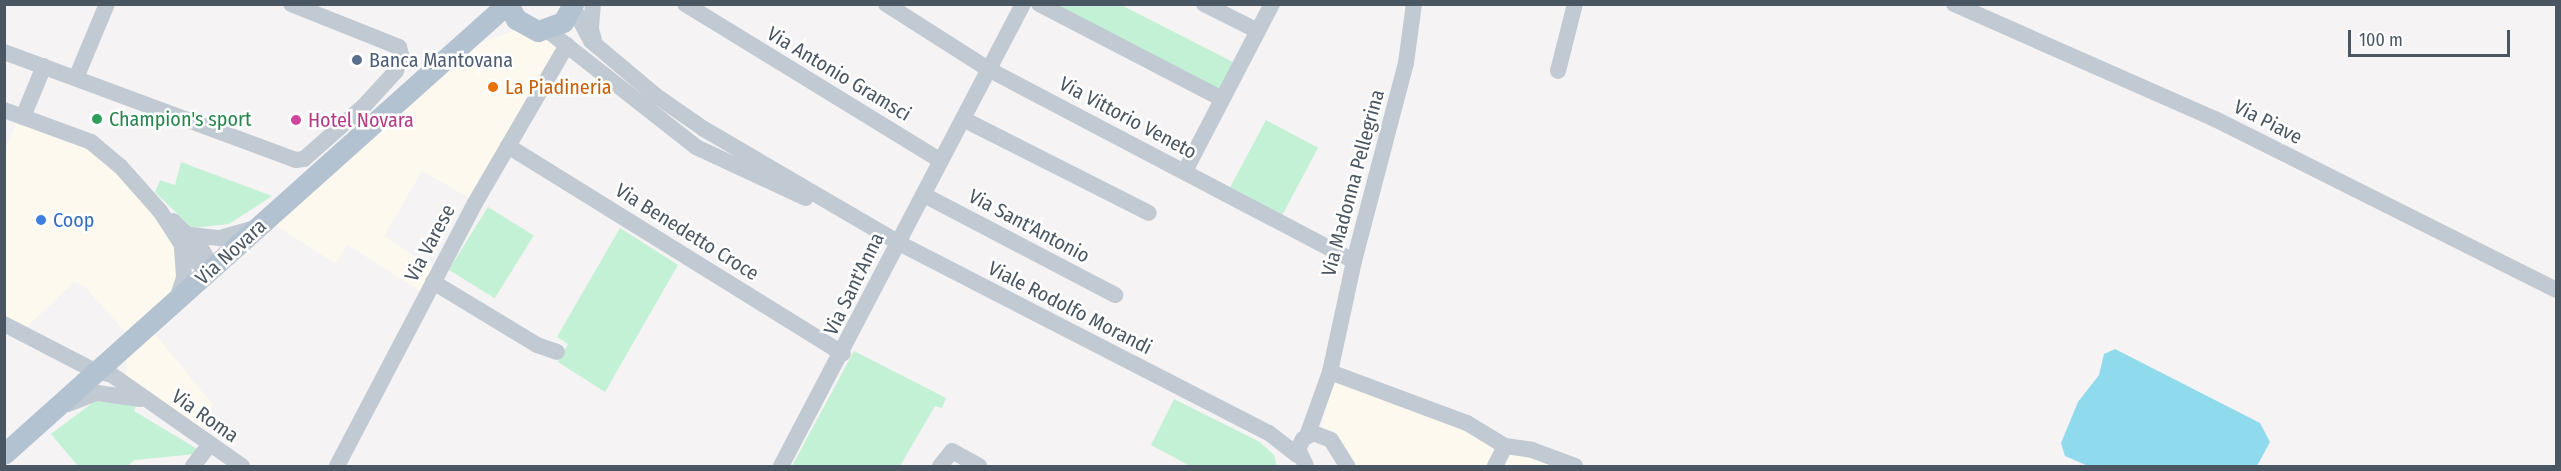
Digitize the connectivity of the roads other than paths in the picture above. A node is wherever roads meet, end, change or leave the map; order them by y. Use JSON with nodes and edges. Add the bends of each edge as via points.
{"nodes":[{"id":1,"x":107,"y":4,"type":"edge"},
{"id":2,"x":508,"y":4,"type":"edge"},
{"id":3,"x":685,"y":4,"type":"edge"},
{"id":4,"x":886,"y":4,"type":"edge"},
{"id":5,"x":1023,"y":4,"type":"edge"},
{"id":6,"x":1039,"y":4,"type":"edge"},
{"id":7,"x":1204,"y":4,"type":"edge"},
{"id":8,"x":1272,"y":4,"type":"edge"},
{"id":9,"x":1414,"y":4,"type":"edge"},
{"id":10,"x":1575,"y":4,"type":"edge"},
{"id":11,"x":1954,"y":4,"type":"edge"},
{"id":12,"x":581,"y":5,"type":"edge"},
{"id":13,"x":297,"y":6,"type":"edge"},
{"id":14,"x":522,"y":25,"type":"junction"},
{"id":15,"x":547,"y":30,"type":"junction"},
{"id":16,"x":1258,"y":31,"type":"junction"},
{"id":17,"x":567,"y":45,"type":"junction"},
{"id":18,"x":457,"y":50,"type":"junction"},
{"id":19,"x":4,"y":52,"type":"edge"},
{"id":20,"x":44,"y":66,"type":"junction"},
{"id":21,"x":988,"y":69,"type":"junction"},
{"id":22,"x":1558,"y":71,"type":"dead end"},
{"id":23,"x":76,"y":78,"type":"junction"},
{"id":24,"x":1220,"y":98,"type":"junction"},
{"id":25,"x":4,"y":110,"type":"edge"},
{"id":26,"x":369,"y":115,"type":"junction"},
{"id":27,"x":23,"y":117,"type":"junction"},
{"id":28,"x":963,"y":119,"type":"junction"},
{"id":29,"x":508,"y":146,"type":"junction"},
{"id":30,"x":941,"y":161,"type":"junction"},
{"id":31,"x":1185,"y":171,"type":"junction"},
{"id":32,"x":924,"y":195,"type":"junction"},
{"id":33,"x":1149,"y":213,"type":"dead end"},
{"id":34,"x":853,"y":216,"type":"junction"},
{"id":35,"x":259,"y":227,"type":"junction"},
{"id":36,"x":186,"y":240,"type":"junction"},
{"id":37,"x":897,"y":242,"type":"junction"},
{"id":38,"x":1354,"y":261,"type":"junction"},
{"id":39,"x":208,"y":269,"type":"junction"},
{"id":40,"x":433,"y":282,"type":"junction"},
{"id":41,"x":2556,"y":290,"type":"edge"},
{"id":42,"x":1114,"y":295,"type":"dead end"},
{"id":43,"x":176,"y":301,"type":"junction"},
{"id":44,"x":4,"y":324,"type":"edge"},
{"id":45,"x":130,"y":341,"type":"junction"},
{"id":46,"x":557,"y":352,"type":"dead end"},
{"id":47,"x":843,"y":354,"type":"junction"},
{"id":48,"x":95,"y":371,"type":"junction"},
{"id":49,"x":1330,"y":372,"type":"junction"},
{"id":50,"x":124,"y":389,"type":"junction"},
{"id":51,"x":1319,"y":406,"type":"junction"},
{"id":52,"x":48,"y":415,"type":"junction"},
{"id":53,"x":1330,"y":443,"type":"junction"},
{"id":54,"x":210,"y":444,"type":"junction"},
{"id":55,"x":1505,"y":446,"type":"junction"},
{"id":56,"x":5,"y":453,"type":"edge"},
{"id":57,"x":1301,"y":453,"type":"edge"},
{"id":58,"x":193,"y":466,"type":"edge"},
{"id":59,"x":242,"y":466,"type":"edge"},
{"id":60,"x":337,"y":466,"type":"edge"},
{"id":61,"x":782,"y":466,"type":"edge"},
{"id":62,"x":940,"y":466,"type":"edge"},
{"id":63,"x":979,"y":466,"type":"edge"},
{"id":64,"x":1326,"y":466,"type":"edge"},
{"id":65,"x":1347,"y":466,"type":"edge"},
{"id":66,"x":1495,"y":466,"type":"edge"},
{"id":67,"x":1575,"y":466,"type":"edge"}],
"edges":[{"from":1,"to":23,"type":"street"},
{"from":2,"to":14,"type":"main road"},
{"from":2,"to":18,"type":"main road","name":"Via Novara"},
{"from":3,"to":30,"type":"street","name":"Via Antonio Gramsci"},
{"from":4,"to":21,"type":"street","name":"Via Vittorio Veneto"},
{"from":5,"to":21,"type":"street","name":"Via Sant'Anna"},
{"from":6,"to":24,"type":"street"},
{"from":7,"to":16,"type":"street"},
{"from":8,"to":16,"type":"street"},
{"from":9,"to":38,"type":"street","name":"Via Madonna Pellegrina","via":[[1406,63]]},
{"from":10,"to":22,"type":"street"},
{"from":11,"to":41,"type":"street","name":"Via Piave","via":[[2214,118]]},
{"from":12,"to":15,"type":"main road","via":[[563,22]]},
{"from":12,"to":34,"type":"street","name":"Viale Rodolfo Morandi","via":[[583,29],[599,48],[704,129]]},
{"from":13,"to":26,"type":"street","via":[[399,47],[400,63]]},
{"from":14,"to":15,"type":"main road"},
{"from":14,"to":18,"type":"main road","name":"Via Novara"},
{"from":15,"to":17,"type":"street","name":"Viale Rodolfo Morandi"},
{"from":16,"to":24,"type":"street"},
{"from":17,"to":29,"type":"street","name":"Via Varese"},
{"from":17,"to":34,"type":"street","name":"Viale Rodolfo Morandi","via":[[702,151]]},
{"from":18,"to":26,"type":"main road","name":"Via Novara"},
{"from":19,"to":20,"type":"street"},
{"from":20,"to":23,"type":"street"},
{"from":20,"to":27,"type":"street"},
{"from":21,"to":28,"type":"street","name":"Via Sant'Anna"},
{"from":21,"to":31,"type":"street","name":"Via Vittorio Veneto"},
{"from":23,"to":26,"type":"street","via":[[296,160],[304,159]]},
{"from":24,"to":31,"type":"street"},
{"from":25,"to":27,"type":"street"},
{"from":26,"to":35,"type":"main road","name":"Via Novara"},
{"from":27,"to":36,"type":"street","via":[[91,142],[120,166]]},
{"from":28,"to":30,"type":"street","name":"Via Sant'Anna"},
{"from":28,"to":33,"type":"street"},
{"from":29,"to":40,"type":"street","name":"Via Varese"},
{"from":29,"to":47,"type":"street","name":"Via Benedetto Croce"},
{"from":30,"to":32,"type":"street","name":"Via Sant'Anna"},
{"from":31,"to":38,"type":"street","name":"Via Vittorio Veneto"},
{"from":32,"to":37,"type":"street","name":"Via Sant'Anna"},
{"from":32,"to":42,"type":"street","name":"Via Sant'Antonio"},
{"from":34,"to":37,"type":"street","name":"Viale Rodolfo Morandi"},
{"from":35,"to":36,"type":"street","via":[[220,238]]},
{"from":35,"to":39,"type":"main road","name":"Via Novara"},
{"from":36,"to":39,"type":"street","via":[[205,255]]},
{"from":36,"to":43,"type":"street","via":[[184,277]]},
{"from":37,"to":47,"type":"street","name":"Via Sant'Anna"},
{"from":37,"to":57,"type":"street","name":"Viale Rodolfo Morandi"},
{"from":38,"to":49,"type":"street","name":"Via Madonna Pellegrina"},
{"from":39,"to":43,"type":"main road","name":"Via Novara"},
{"from":40,"to":46,"type":"street","via":[[537,345]]},
{"from":40,"to":60,"type":"street","name":"Via Varese"},
{"from":43,"to":45,"type":"main road","name":"Via Novara"},
{"from":44,"to":48,"type":"street","name":"Via Roma"},
{"from":45,"to":48,"type":"main road","name":"Via Novara"},
{"from":45,"to":50,"type":"street","via":[[121,364]]},
{"from":47,"to":61,"type":"street","name":"Via Sant'Anna"},
{"from":48,"to":50,"type":"street","name":"Via Roma","via":[[99,383]]},
{"from":48,"to":52,"type":"main road","name":"Via Novara"},
{"from":49,"to":51,"type":"street","name":"Via Madonna Pellegrina"},
{"from":49,"to":55,"type":"street","via":[[1467,423]]},
{"from":50,"to":52,"type":"street","via":[[88,394]]},
{"from":50,"to":54,"type":"street","name":"Via Roma"},
{"from":51,"to":53,"type":"street","name":"Via Madonna Pellegrina","via":[[1319,424]]},
{"from":51,"to":57,"type":"street","name":"Via Madonna Pellegrina"},
{"from":52,"to":56,"type":"main road","name":"Via Novara"},
{"from":53,"to":57,"type":"street"},
{"from":53,"to":64,"type":"street"},
{"from":53,"to":65,"type":"street"},
{"from":54,"to":58,"type":"street"},
{"from":54,"to":59,"type":"street","name":"Via Roma"},
{"from":55,"to":66,"type":"street"},
{"from":55,"to":67,"type":"street","via":[[1532,450]]},
{"from":62,"to":63,"type":"street","via":[[952,451]]}]}
